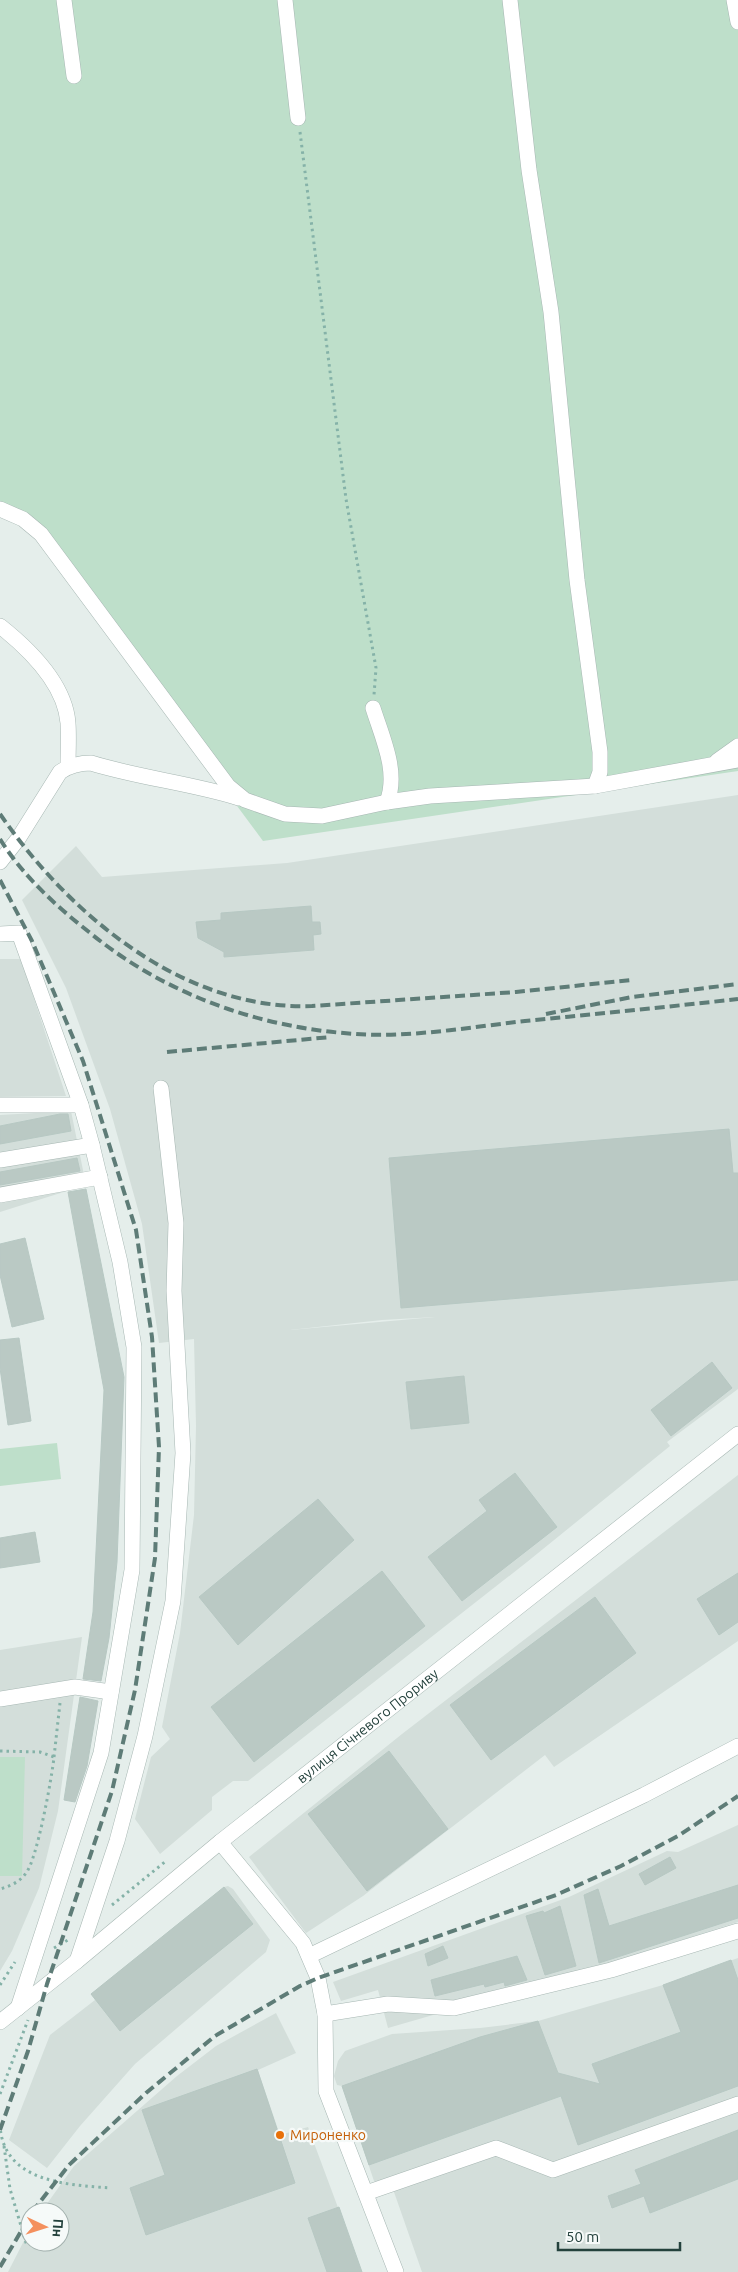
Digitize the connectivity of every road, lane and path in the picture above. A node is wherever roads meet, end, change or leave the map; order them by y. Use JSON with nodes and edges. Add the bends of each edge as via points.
{"nodes":[{"id":1,"x":64,"y":0,"type":"edge"},
{"id":2,"x":285,"y":0,"type":"edge"},
{"id":3,"x":510,"y":0,"type":"edge"},
{"id":4,"x":734,"y":0,"type":"edge"},
{"id":5,"x":738,"y":22,"type":"edge"},
{"id":6,"x":74,"y":76,"type":"dead end"},
{"id":7,"x":298,"y":118,"type":"joint"},
{"id":8,"x":0,"y":509,"type":"edge"},
{"id":9,"x":0,"y":626,"type":"edge"},
{"id":10,"x":373,"y":708,"type":"joint"},
{"id":11,"x":738,"y":746,"type":"edge"},
{"id":12,"x":738,"y":760,"type":"edge"},
{"id":13,"x":712,"y":765,"type":"junction"},
{"id":14,"x":68,"y":766,"type":"junction"},
{"id":15,"x":595,"y":786,"type":"junction"},
{"id":16,"x":245,"y":800,"type":"junction"},
{"id":17,"x":387,"y":802,"type":"junction"},
{"id":18,"x":0,"y":862,"type":"edge"},
{"id":19,"x":0,"y":934,"type":"edge"},
{"id":20,"x":161,"y":1088,"type":"dead end"},
{"id":21,"x":0,"y":1105,"type":"edge"},
{"id":22,"x":80,"y":1105,"type":"junction"},
{"id":23,"x":92,"y":1145,"type":"junction"},
{"id":24,"x":0,"y":1160,"type":"edge"},
{"id":25,"x":100,"y":1177,"type":"junction"},
{"id":26,"x":0,"y":1195,"type":"edge"},
{"id":27,"x":738,"y":1434,"type":"edge"},
{"id":28,"x":61,"y":1689,"type":"junction"},
{"id":29,"x":111,"y":1692,"type":"junction"},
{"id":30,"x":0,"y":1699,"type":"edge"},
{"id":31,"x":738,"y":1746,"type":"edge"},
{"id":32,"x":0,"y":1751,"type":"edge"},
{"id":33,"x":54,"y":1757,"type":"junction"},
{"id":34,"x":220,"y":1842,"type":"junction"},
{"id":35,"x":0,"y":1889,"type":"edge"},
{"id":36,"x":738,"y":1931,"type":"edge"},
{"id":37,"x":309,"y":1956,"type":"junction"},
{"id":38,"x":78,"y":1961,"type":"junction"},
{"id":39,"x":24,"y":2012,"type":"junction"},
{"id":40,"x":325,"y":2014,"type":"junction"},
{"id":41,"x":0,"y":2022,"type":"edge"},
{"id":42,"x":0,"y":2080,"type":"edge"},
{"id":43,"x":4,"y":2082,"type":"junction"},
{"id":44,"x":0,"y":2094,"type":"edge"},
{"id":45,"x":738,"y":2104,"type":"edge"},
{"id":46,"x":0,"y":2124,"type":"edge"},
{"id":47,"x":3,"y":2143,"type":"junction"},
{"id":48,"x":111,"y":2188,"type":"dead end"},
{"id":49,"x":366,"y":2193,"type":"junction"},
{"id":50,"x":20,"y":2223,"type":"edge"},
{"id":51,"x":396,"y":2272,"type":"edge"}],
"edges":[{"from":1,"to":6,"type":"street"},
{"from":2,"to":7,"type":"street"},
{"from":3,"to":15,"type":"street","via":[[529,170],[551,312],[577,580],[600,752],[600,772]]},
{"from":4,"to":5,"type":"street"},
{"from":7,"to":10,"type":"path","via":[[346,499],[376,668]]},
{"from":8,"to":16,"type":"street","via":[[23,519],[40,534],[228,786]]},
{"from":9,"to":14,"type":"street","via":[[23,644],[61,698],[68,722]]},
{"from":10,"to":17,"type":"street","via":[[392,777]]},
{"from":11,"to":13,"type":"street"},
{"from":12,"to":13,"type":"street"},
{"from":13,"to":15,"type":"street"},
{"from":14,"to":16,"type":"street","via":[[91,763],[206,788]]},
{"from":14,"to":18,"type":"street","via":[[60,772]]},
{"from":15,"to":17,"type":"street","via":[[430,796]]},
{"from":16,"to":17,"type":"street","via":[[286,814],[322,816]]},
{"from":19,"to":22,"type":"street","via":[[20,933]]},
{"from":20,"to":38,"type":"street","via":[[176,1222],[174,1291],[183,1453],[173,1601],[145,1736],[122,1822]]},
{"from":21,"to":22,"type":"street"},
{"from":22,"to":23,"type":"street"},
{"from":23,"to":24,"type":"street"},
{"from":23,"to":25,"type":"street"},
{"from":25,"to":26,"type":"street"},
{"from":25,"to":29,"type":"street","via":[[120,1262],[134,1347],[132,1570]]},
{"from":27,"to":34,"type":"street","name":"вулиця Січневого Прориву"},
{"from":28,"to":29,"type":"street","via":[[75,1687]]},
{"from":28,"to":30,"type":"street"},
{"from":28,"to":33,"type":"path"},
{"from":29,"to":39,"type":"street","via":[[101,1753]]},
{"from":31,"to":37,"type":"street","via":[[644,1795]]},
{"from":32,"to":33,"type":"path","via":[[40,1752]]},
{"from":33,"to":35,"type":"path","via":[[52,1778],[27,1872]]},
{"from":34,"to":37,"type":"street","via":[[303,1943]]},
{"from":34,"to":38,"type":"street","name":"вулиця Січневого Прориву"},
{"from":36,"to":40,"type":"street","via":[[611,1970],[454,2008],[388,2004]]},
{"from":37,"to":40,"type":"street","via":[[318,1978]]},
{"from":38,"to":39,"type":"street","name":"вулиця Січневого Прориву"},
{"from":39,"to":41,"type":"street","name":"вулиця Січневого Прориву"},
{"from":39,"to":43,"type":"path"},
{"from":40,"to":49,"type":"street","via":[[326,2091]]},
{"from":42,"to":43,"type":"path"},
{"from":43,"to":44,"type":"path"},
{"from":45,"to":49,"type":"street","via":[[554,2170],[496,2148]]},
{"from":46,"to":47,"type":"path"},
{"from":47,"to":48,"type":"path","via":[[17,2166],[31,2174],[56,2182]]},
{"from":47,"to":50,"type":"path","via":[[10,2189]]},
{"from":49,"to":51,"type":"street"}]}
